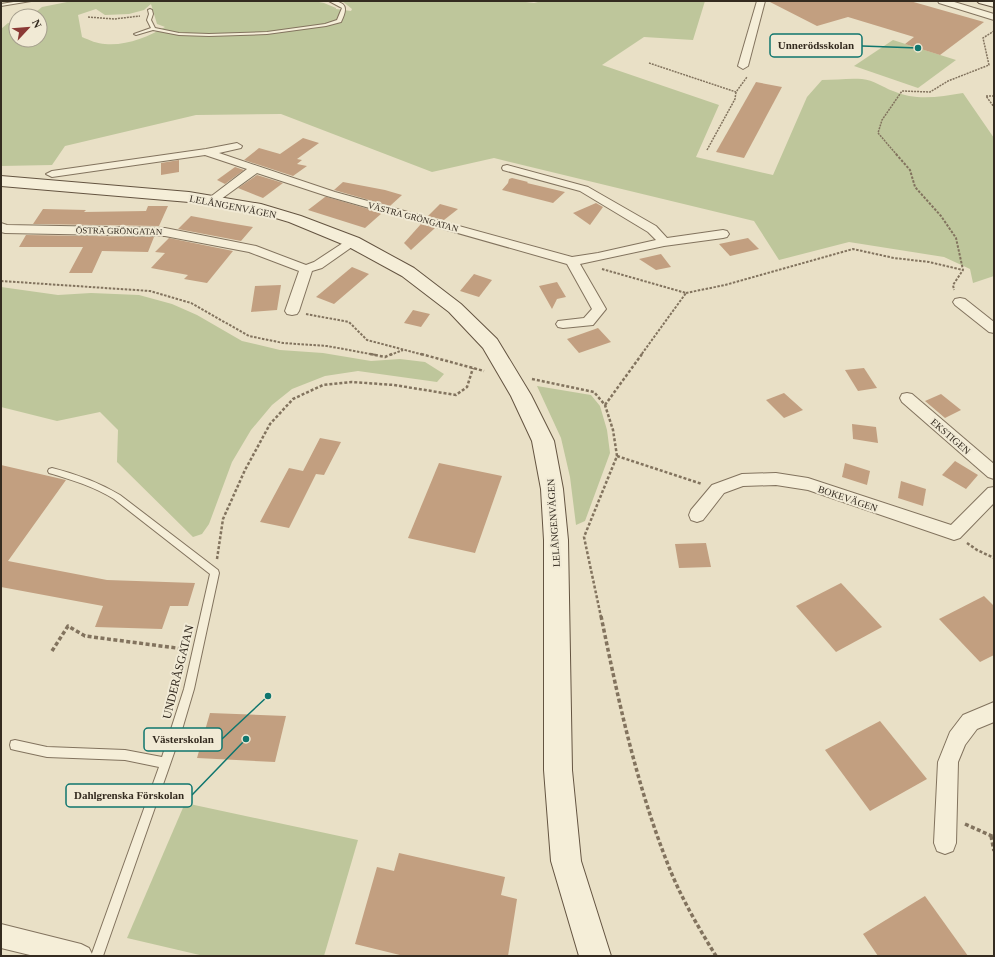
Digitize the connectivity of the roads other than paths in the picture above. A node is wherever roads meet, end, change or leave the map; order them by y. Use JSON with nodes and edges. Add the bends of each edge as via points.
{"nodes":[{"id":1,"x":331,"y":1,"type":"edge"},
{"id":2,"x":761,"y":1,"type":"edge"},
{"id":3,"x":942,"y":1,"type":"edge"},
{"id":4,"x":983,"y":1,"type":"edge"},
{"id":5,"x":19,"y":2,"type":"edge"},
{"id":6,"x":30,"y":2,"type":"edge"},
{"id":7,"x":994,"y":4,"type":"edge"},
{"id":8,"x":1,"y":5,"type":"edge"},
{"id":9,"x":150,"y":10,"type":"dead end"},
{"id":10,"x":994,"y":17,"type":"edge"},
{"id":11,"x":153,"y":29,"type":"junction"},
{"id":12,"x":136,"y":34,"type":"dead end"},
{"id":13,"x":743,"y":66,"type":"road end"},
{"id":14,"x":237,"y":146,"type":"dead end"},
{"id":15,"x":206,"y":152,"type":"junction"},
{"id":16,"x":256,"y":168,"type":"junction"},
{"id":17,"x":507,"y":168,"type":"dead end"},
{"id":18,"x":52,"y":174,"type":"dead end"},
{"id":19,"x":1,"y":181,"type":"edge"},
{"id":20,"x":213,"y":200,"type":"junction"},
{"id":21,"x":1,"y":227,"type":"edge"},
{"id":22,"x":723,"y":234,"type":"dead end"},
{"id":23,"x":353,"y":242,"type":"junction"},
{"id":24,"x":664,"y":242,"type":"junction"},
{"id":25,"x":572,"y":261,"type":"junction"},
{"id":26,"x":306,"y":269,"type":"junction"},
{"id":27,"x":960,"y":302,"type":"road end"},
{"id":28,"x":292,"y":311,"type":"road end"},
{"id":29,"x":563,"y":324,"type":"dead end"},
{"id":30,"x":994,"y":329,"type":"edge"},
{"id":31,"x":907,"y":398,"type":"dead end"},
{"id":32,"x":52,"y":471,"type":"dead end"},
{"id":33,"x":994,"y":473,"type":"edge"},
{"id":34,"x":994,"y":493,"type":"edge"},
{"id":35,"x":696,"y":515,"type":"dead end"},
{"id":36,"x":994,"y":712,"type":"edge"},
{"id":37,"x":15,"y":745,"type":"dead end"},
{"id":38,"x":165,"y":763,"type":"junction"},
{"id":39,"x":945,"y":843,"type":"dead end"},
{"id":40,"x":1,"y":936,"type":"edge"},
{"id":41,"x":81,"y":956,"type":"edge"},
{"id":42,"x":97,"y":956,"type":"edge"},
{"id":43,"x":594,"y":956,"type":"edge"}],
"edges":[{"from":1,"to":11,"type":"lane","via":[[342,5],[345,12],[339,21],[326,25],[274,33],[225,35],[184,34]]},
{"from":2,"to":13,"type":"street"},
{"from":3,"to":10,"type":"street"},
{"from":4,"to":7,"type":"street"},
{"from":5,"to":6,"type":"lane"},
{"from":5,"to":8,"type":"lane"},
{"from":9,"to":11,"type":"lane","via":[[149,20]]},
{"from":11,"to":12,"type":"lane"},
{"from":14,"to":15,"type":"street","name":"VÄSTRA GRÖNGATAN"},
{"from":15,"to":16,"type":"street","name":"VÄSTRA GRÖNGATAN"},
{"from":15,"to":18,"type":"street","name":"VÄSTRA GRÖNGATAN"},
{"from":16,"to":20,"type":"street"},
{"from":16,"to":25,"type":"street","name":"VÄSTRA GRÖNGATAN","via":[[331,194]]},
{"from":17,"to":24,"type":"street","via":[[584,189],[652,229]]},
{"from":19,"to":20,"type":"street","name":"LELÅNGENVÄGEN"},
{"from":20,"to":23,"type":"street","name":"LELÅNGENVÄGEN","via":[[261,209],[295,219]]},
{"from":21,"to":26,"type":"street","name":"ÖSTRA GRÖNGATAN","via":[[166,232],[252,249]]},
{"from":22,"to":24,"type":"street","name":"VÄSTRA GRÖNGATAN"},
{"from":23,"to":26,"type":"street","via":[[318,265]]},
{"from":23,"to":43,"type":"street","name":"LELÅNGENVÄGEN","via":[[408,272],[455,308],[475,328],[490,344],[517,388],[543,441],[552,489],[556,540],[558,770],[566,861]]},
{"from":24,"to":25,"type":"street","name":"VÄSTRA GRÖNGATAN"},
{"from":25,"to":29,"type":"street","via":[[599,309],[588,322]]},
{"from":26,"to":28,"type":"street"},
{"from":27,"to":30,"type":"street"},
{"from":31,"to":33,"type":"street","name":"EKSTIGEN"},
{"from":32,"to":38,"type":"lane","name":"UNDERÅSGATAN","via":[[87,480],[102,487],[215,573],[188,689]]},
{"from":34,"to":35,"type":"street","name":"BOKEVÄGEN","via":[[954,533],[808,484],[776,479],[742,480],[718,489]]},
{"from":36,"to":39,"type":"street","via":[[970,722],[957,739],[948,762]]},
{"from":37,"to":38,"type":"lane","via":[[52,752],[125,756]]},
{"from":38,"to":42,"type":"lane","name":"UNDERÅSGATAN"},
{"from":40,"to":41,"type":"street"}]}
